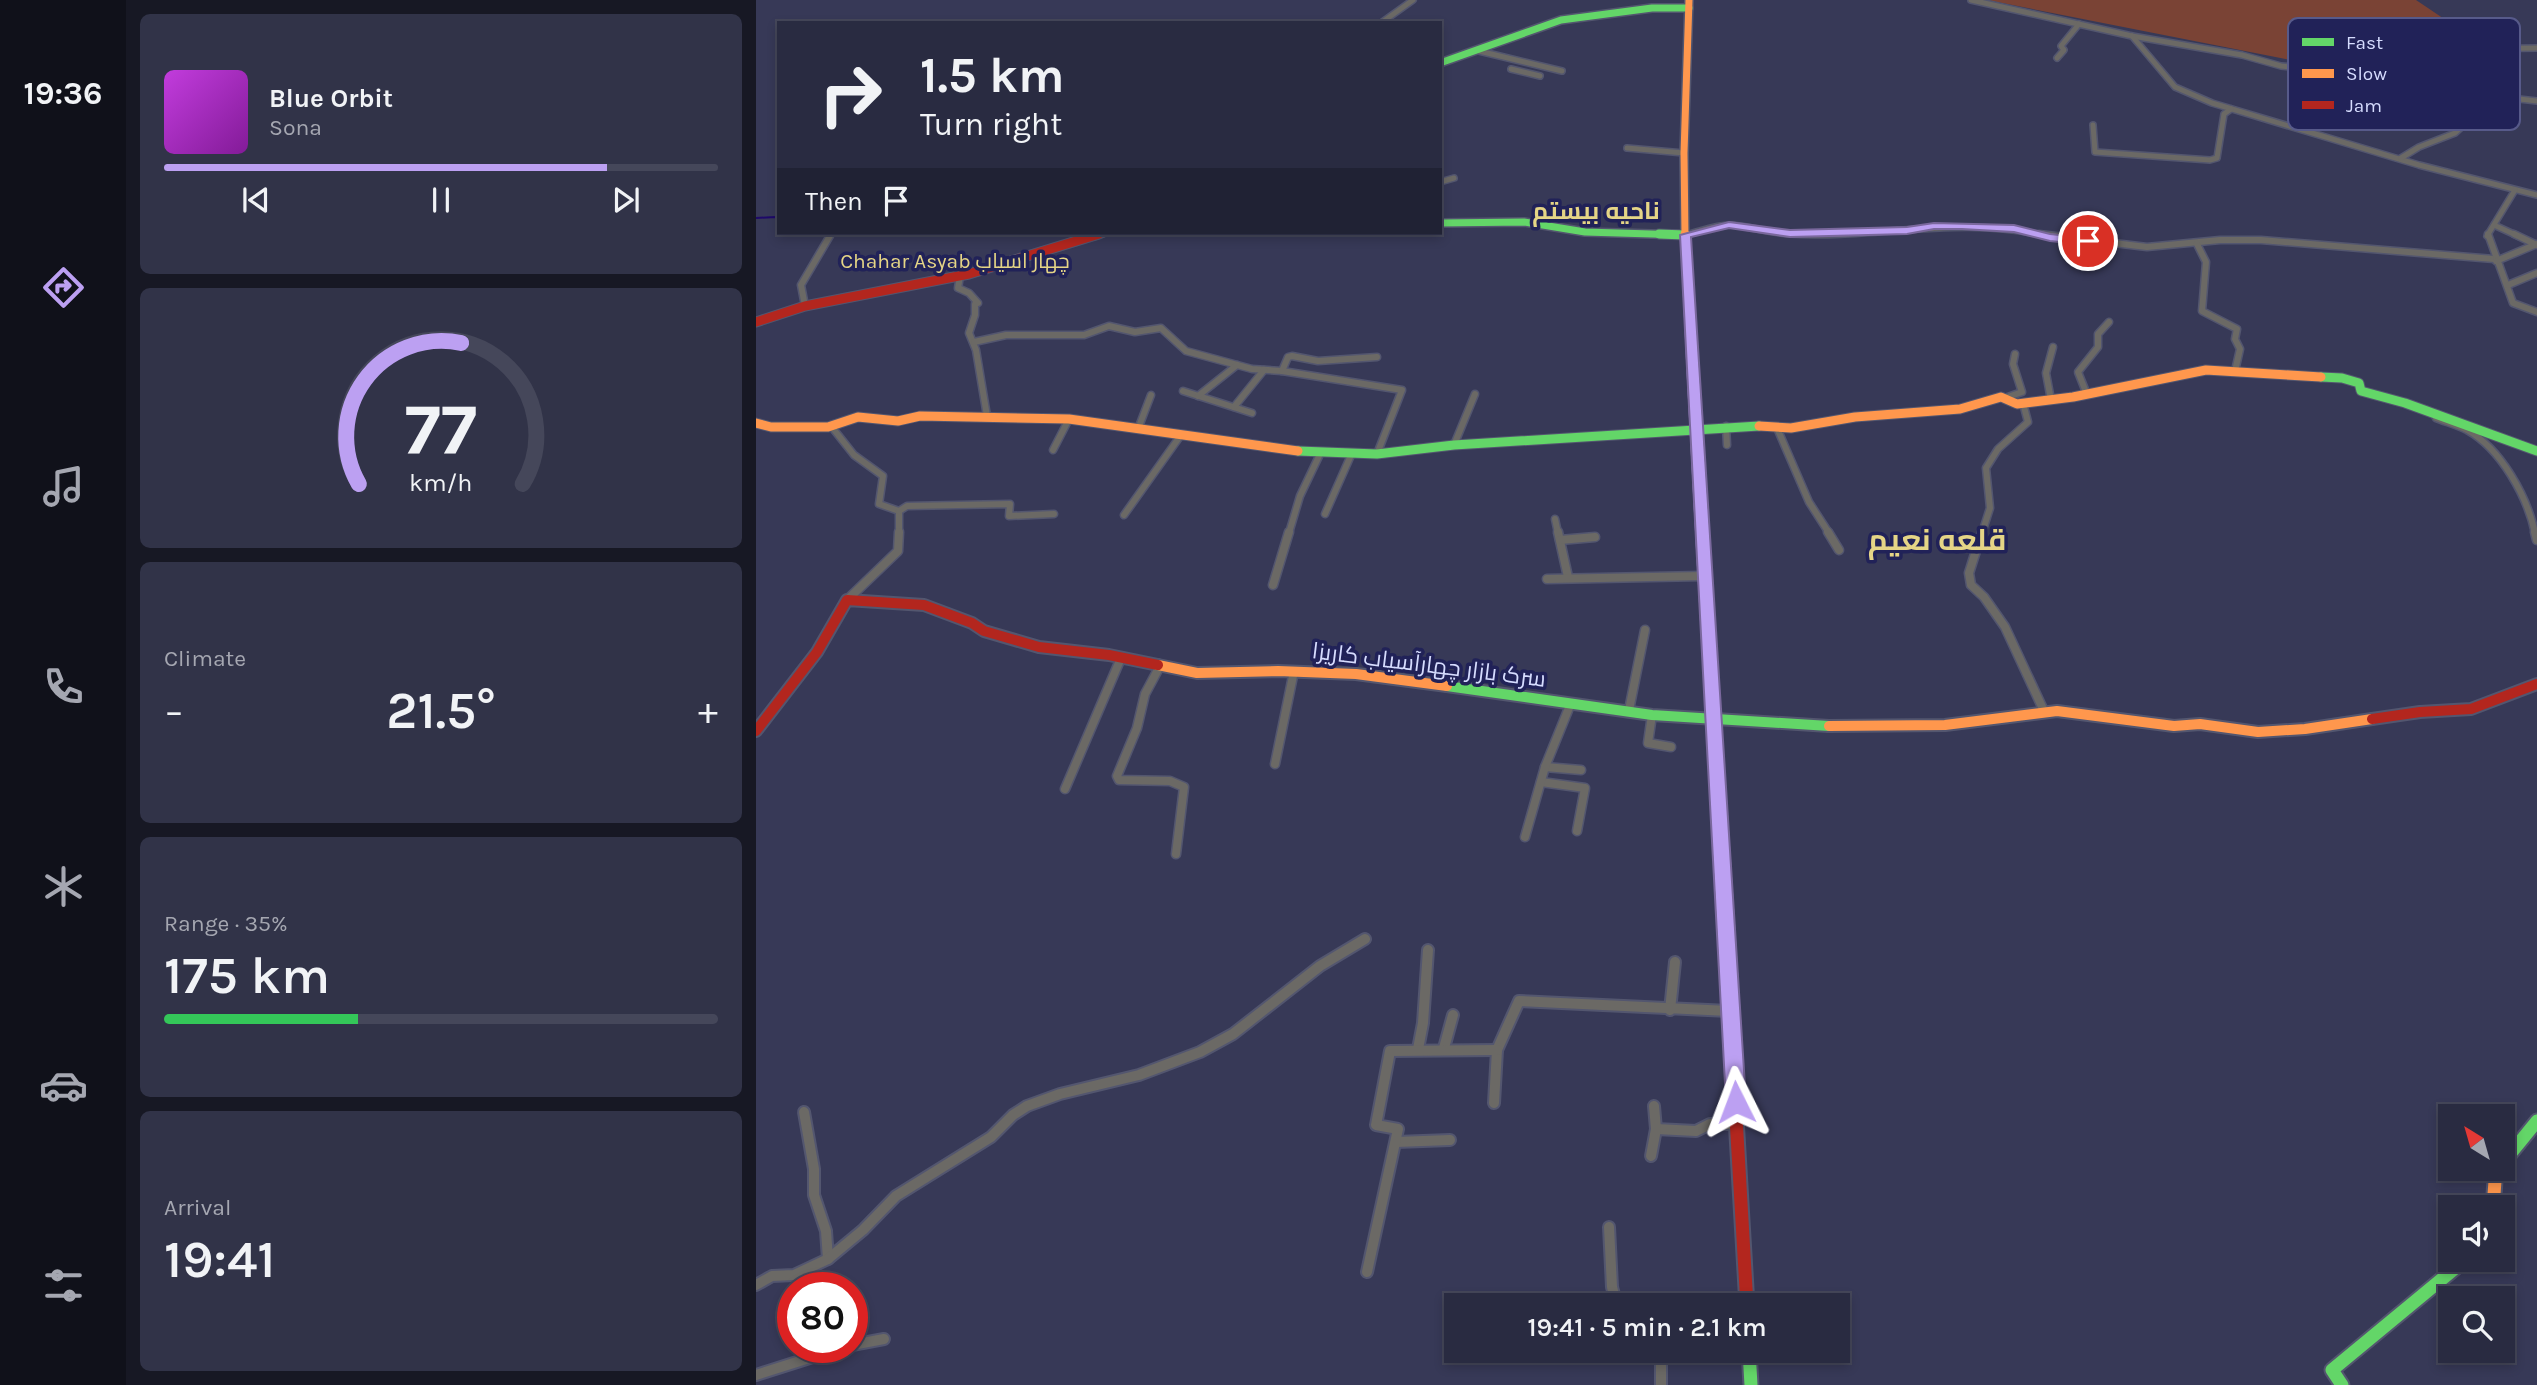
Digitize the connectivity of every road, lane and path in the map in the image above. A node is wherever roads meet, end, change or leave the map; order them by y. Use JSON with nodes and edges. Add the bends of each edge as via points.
{"nodes":[{"id":1,"x":1413,"y":0,"type":"edge"},
{"id":2,"x":1971,"y":0,"type":"edge"},
{"id":3,"x":1689,"y":4,"type":"edge"},
{"id":4,"x":1383,"y":21,"type":"edge"},
{"id":5,"x":2079,"y":24,"type":"junction"},
{"id":6,"x":2132,"y":36,"type":"junction"},
{"id":7,"x":1479,"y":51,"type":"junction"},
{"id":8,"x":2057,"y":58,"type":"dead end"},
{"id":9,"x":1442,"y":62,"type":"edge"},
{"id":10,"x":1531,"y":64,"type":"junction"},
{"id":11,"x":2288,"y":67,"type":"edge"},
{"id":12,"x":1511,"y":69,"type":"dead end"},
{"id":13,"x":1521,"y":71,"type":"junction"},
{"id":14,"x":1562,"y":71,"type":"dead end"},
{"id":15,"x":1540,"y":76,"type":"dead end"},
{"id":16,"x":2231,"y":109,"type":"junction"},
{"id":17,"x":2094,"y":125,"type":"dead end"},
{"id":18,"x":2288,"y":126,"type":"edge"},
{"id":19,"x":2302,"y":130,"type":"edge"},
{"id":20,"x":2458,"y":130,"type":"edge"},
{"id":21,"x":1627,"y":148,"type":"dead end"},
{"id":22,"x":1684,"y":153,"type":"junction"},
{"id":23,"x":2401,"y":159,"type":"junction"},
{"id":24,"x":1454,"y":178,"type":"dead end"},
{"id":25,"x":1442,"y":181,"type":"edge"},
{"id":26,"x":2515,"y":190,"type":"junction"},
{"id":27,"x":2537,"y":195,"type":"edge"},
{"id":28,"x":1442,"y":223,"type":"edge"},
{"id":29,"x":2494,"y":225,"type":"junction"},
{"id":30,"x":831,"y":235,"type":"edge"},
{"id":31,"x":1096,"y":235,"type":"edge"},
{"id":32,"x":1685,"y":235,"type":"junction"},
{"id":33,"x":2197,"y":244,"type":"junction"},
{"id":34,"x":2537,"y":245,"type":"edge"},
{"id":35,"x":2495,"y":260,"type":"junction"},
{"id":36,"x":2537,"y":273,"type":"edge"},
{"id":37,"x":960,"y":276,"type":"junction"},
{"id":38,"x":2508,"y":285,"type":"junction"},
{"id":39,"x":2537,"y":304,"type":"edge"},
{"id":40,"x":805,"y":306,"type":"junction"},
{"id":41,"x":2526,"y":309,"type":"junction"},
{"id":42,"x":2537,"y":312,"type":"edge"},
{"id":43,"x":756,"y":322,"type":"edge"},
{"id":44,"x":2109,"y":322,"type":"dead end"},
{"id":45,"x":974,"y":342,"type":"junction"},
{"id":46,"x":2053,"y":347,"type":"dead end"},
{"id":47,"x":2014,"y":354,"type":"dead end"},
{"id":48,"x":1377,"y":357,"type":"dead end"},
{"id":49,"x":1237,"y":365,"type":"junction"},
{"id":50,"x":1265,"y":370,"type":"junction"},
{"id":51,"x":1282,"y":371,"type":"junction"},
{"id":52,"x":2235,"y":371,"type":"junction"},
{"id":53,"x":1183,"y":391,"type":"dead end"},
{"id":54,"x":2085,"y":392,"type":"junction"},
{"id":55,"x":1475,"y":394,"type":"dead end"},
{"id":56,"x":1151,"y":396,"type":"dead end"},
{"id":57,"x":1198,"y":396,"type":"junction"},
{"id":58,"x":2005,"y":398,"type":"junction"},
{"id":59,"x":2051,"y":400,"type":"junction"},
{"id":60,"x":2023,"y":403,"type":"junction"},
{"id":61,"x":2405,"y":403,"type":"junction"},
{"id":62,"x":1234,"y":407,"type":"junction"},
{"id":63,"x":1252,"y":413,"type":"dead end"},
{"id":64,"x":987,"y":416,"type":"junction"},
{"id":65,"x":1069,"y":419,"type":"junction"},
{"id":66,"x":756,"y":423,"type":"edge"},
{"id":67,"x":831,"y":426,"type":"junction"},
{"id":68,"x":1726,"y":426,"type":"junction"},
{"id":69,"x":1777,"y":428,"type":"junction"},
{"id":70,"x":1138,"y":429,"type":"junction"},
{"id":71,"x":1696,"y":432,"type":"junction"},
{"id":72,"x":1181,"y":435,"type":"junction"},
{"id":73,"x":1727,"y":444,"type":"dead end"},
{"id":74,"x":1454,"y":445,"type":"junction"},
{"id":75,"x":1053,"y":450,"type":"dead end"},
{"id":76,"x":2537,"y":451,"type":"edge"},
{"id":77,"x":1321,"y":452,"type":"junction"},
{"id":78,"x":1352,"y":453,"type":"junction"},
{"id":79,"x":1377,"y":454,"type":"junction"},
{"id":80,"x":899,"y":511,"type":"junction"},
{"id":81,"x":1054,"y":514,"type":"dead end"},
{"id":82,"x":1325,"y":514,"type":"dead end"},
{"id":83,"x":1124,"y":515,"type":"dead end"},
{"id":84,"x":1555,"y":519,"type":"dead end"},
{"id":85,"x":1595,"y":537,"type":"dead end"},
{"id":86,"x":1560,"y":540,"type":"junction"},
{"id":87,"x":2537,"y":540,"type":"edge"},
{"id":88,"x":1839,"y":550,"type":"dead end"},
{"id":89,"x":1568,"y":576,"type":"junction"},
{"id":90,"x":1703,"y":576,"type":"junction"},
{"id":91,"x":1547,"y":579,"type":"dead end"},
{"id":92,"x":1273,"y":585,"type":"dead end"},
{"id":93,"x":847,"y":600,"type":"junction"},
{"id":94,"x":1645,"y":630,"type":"dead end"},
{"id":95,"x":1121,"y":658,"type":"junction"},
{"id":96,"x":1160,"y":666,"type":"junction"},
{"id":97,"x":1294,"y":671,"type":"junction"},
{"id":98,"x":2537,"y":684,"type":"edge"},
{"id":99,"x":1571,"y":703,"type":"junction"},
{"id":100,"x":1629,"y":709,"type":"junction"},
{"id":101,"x":2043,"y":711,"type":"junction"},
{"id":102,"x":1652,"y":715,"type":"junction"},
{"id":103,"x":1715,"y":719,"type":"junction"},
{"id":104,"x":756,"y":731,"type":"edge"},
{"id":105,"x":1671,"y":747,"type":"dead end"},
{"id":106,"x":1275,"y":764,"type":"dead end"},
{"id":107,"x":1545,"y":767,"type":"junction"},
{"id":108,"x":1581,"y":770,"type":"dead end"},
{"id":109,"x":1541,"y":782,"type":"junction"},
{"id":110,"x":1065,"y":789,"type":"dead end"},
{"id":111,"x":1577,"y":831,"type":"dead end"},
{"id":112,"x":1525,"y":837,"type":"dead end"},
{"id":113,"x":1176,"y":854,"type":"dead end"},
{"id":114,"x":1365,"y":939,"type":"dead end"},
{"id":115,"x":1428,"y":950,"type":"dead end"},
{"id":116,"x":1675,"y":962,"type":"dead end"},
{"id":117,"x":1670,"y":1010,"type":"junction"},
{"id":118,"x":1732,"y":1011,"type":"junction"},
{"id":119,"x":1453,"y":1016,"type":"dead end"},
{"id":120,"x":1444,"y":1048,"type":"junction"},
{"id":121,"x":1418,"y":1049,"type":"junction"},
{"id":122,"x":1497,"y":1050,"type":"junction"},
{"id":123,"x":1494,"y":1103,"type":"dead end"},
{"id":124,"x":1654,"y":1106,"type":"dead end"},
{"id":125,"x":804,"y":1112,"type":"dead end"},
{"id":126,"x":2537,"y":1121,"type":"edge"},
{"id":127,"x":1738,"y":1125,"type":"junction"},
{"id":128,"x":1656,"y":1129,"type":"junction"},
{"id":129,"x":1450,"y":1140,"type":"dead end"},
{"id":130,"x":1396,"y":1142,"type":"junction"},
{"id":131,"x":2515,"y":1148,"type":"edge"},
{"id":132,"x":1651,"y":1156,"type":"dead end"},
{"id":133,"x":1609,"y":1227,"type":"dead end"},
{"id":134,"x":828,"y":1259,"type":"junction"},
{"id":135,"x":1367,"y":1272,"type":"dead end"},
{"id":136,"x":2450,"y":1272,"type":"edge"},
{"id":137,"x":756,"y":1285,"type":"edge"},
{"id":138,"x":1614,"y":1293,"type":"edge"},
{"id":139,"x":1746,"y":1293,"type":"edge"},
{"id":140,"x":884,"y":1339,"type":"dead end"},
{"id":141,"x":868,"y":1342,"type":"edge"},
{"id":142,"x":794,"y":1363,"type":"edge"},
{"id":143,"x":1661,"y":1363,"type":"edge"},
{"id":144,"x":1750,"y":1363,"type":"edge"},
{"id":145,"x":756,"y":1375,"type":"edge"},
{"id":146,"x":1661,"y":1385,"type":"edge"},
{"id":147,"x":1751,"y":1385,"type":"edge"},
{"id":148,"x":2342,"y":1385,"type":"edge"}],
"edges":[{"from":1,"to":4,"type":"street"},
{"from":2,"to":5,"type":"street"},
{"from":3,"to":7,"type":"main road","via":[[1561,20]]},
{"from":3,"to":22,"type":"main road"},
{"from":5,"to":6,"type":"street"},
{"from":5,"to":8,"type":"street"},
{"from":6,"to":11,"type":"street"},
{"from":6,"to":16,"type":"street","via":[[2175,87]]},
{"from":7,"to":9,"type":"main road"},
{"from":7,"to":10,"type":"street"},
{"from":10,"to":13,"type":"street"},
{"from":10,"to":14,"type":"street"},
{"from":12,"to":13,"type":"street"},
{"from":13,"to":15,"type":"street"},
{"from":16,"to":17,"type":"street","via":[[2224,114],[2217,158],[2210,160],[2095,152]]},
{"from":16,"to":18,"type":"street"},
{"from":19,"to":23,"type":"street"},
{"from":20,"to":23,"type":"street"},
{"from":21,"to":22,"type":"street"},
{"from":22,"to":32,"type":"main road"},
{"from":23,"to":26,"type":"street"},
{"from":24,"to":25,"type":"street"},
{"from":26,"to":27,"type":"street"},
{"from":26,"to":29,"type":"street"},
{"from":28,"to":32,"type":"main road","via":[[1524,222],[1585,232]]},
{"from":29,"to":34,"type":"street"},
{"from":29,"to":35,"type":"street","via":[[2487,236]]},
{"from":30,"to":40,"type":"street","via":[[801,285]]},
{"from":31,"to":37,"type":"main road"},
{"from":32,"to":33,"type":"street","via":[[1729,225],[1790,233],[1962,226],[2014,228],[2050,237],[2147,247]]},
{"from":32,"to":71,"type":"main road"},
{"from":33,"to":35,"type":"street","via":[[2260,240]]},
{"from":33,"to":52,"type":"street","via":[[2206,262],[2202,311],[2237,329],[2240,349]]},
{"from":34,"to":35,"type":"street"},
{"from":35,"to":38,"type":"street"},
{"from":36,"to":38,"type":"street"},
{"from":37,"to":40,"type":"main road"},
{"from":37,"to":45,"type":"street","via":[[958,288],[978,303],[969,333]]},
{"from":38,"to":41,"type":"street","via":[[2513,303]]},
{"from":39,"to":41,"type":"street"},
{"from":40,"to":43,"type":"main road"},
{"from":41,"to":42,"type":"street"},
{"from":44,"to":54,"type":"street","via":[[2098,334],[2098,347],[2078,372]]},
{"from":45,"to":49,"type":"street","via":[[1007,335],[1056,338],[1109,326],[1129,332],[1161,328],[1186,351]]},
{"from":45,"to":64,"type":"street"},
{"from":46,"to":59,"type":"street","via":[[2045,362]]},
{"from":47,"to":58,"type":"street","via":[[2022,392]]},
{"from":48,"to":51,"type":"street","via":[[1318,361],[1292,356]]},
{"from":49,"to":50,"type":"street"},
{"from":49,"to":57,"type":"street"},
{"from":50,"to":51,"type":"street"},
{"from":50,"to":62,"type":"street"},
{"from":51,"to":79,"type":"street","via":[[1402,390]]},
{"from":52,"to":54,"type":"main road","via":[[2206,370]]},
{"from":52,"to":61,"type":"main road","via":[[2342,378],[2359,383],[2361,391]]},
{"from":53,"to":57,"type":"street"},
{"from":54,"to":59,"type":"main road"},
{"from":55,"to":74,"type":"street"},
{"from":56,"to":70,"type":"street"},
{"from":57,"to":62,"type":"street"},
{"from":58,"to":60,"type":"main road"},
{"from":58,"to":69,"type":"main road","via":[[1960,409]]},
{"from":59,"to":60,"type":"main road"},
{"from":60,"to":101,"type":"street","via":[[2028,422],[1998,449],[1986,468],[1990,508],[1969,573],[1971,585],[1988,598]]},
{"from":61,"to":76,"type":"main road"},
{"from":61,"to":87,"type":"street","via":[[2482,441],[2512,478],[2528,507]]},
{"from":62,"to":63,"type":"street"},
{"from":64,"to":65,"type":"main road"},
{"from":64,"to":67,"type":"main road","via":[[920,416],[898,421],[858,417]]},
{"from":65,"to":70,"type":"main road"},
{"from":65,"to":75,"type":"street"},
{"from":66,"to":67,"type":"main road"},
{"from":67,"to":80,"type":"street","via":[[851,454],[883,476],[879,504]]},
{"from":68,"to":69,"type":"main road"},
{"from":68,"to":71,"type":"main road"},
{"from":68,"to":73,"type":"street"},
{"from":69,"to":88,"type":"street","via":[[1809,502]]},
{"from":70,"to":72,"type":"main road"},
{"from":71,"to":74,"type":"main road"},
{"from":71,"to":90,"type":"main road"},
{"from":72,"to":77,"type":"main road"},
{"from":72,"to":83,"type":"street"},
{"from":74,"to":79,"type":"main road"},
{"from":77,"to":78,"type":"main road"},
{"from":77,"to":92,"type":"street","via":[[1300,496]]},
{"from":78,"to":79,"type":"main road"},
{"from":78,"to":82,"type":"street"},
{"from":80,"to":81,"type":"street","via":[[907,506],[1010,504],[1009,516]]},
{"from":80,"to":93,"type":"street","via":[[898,551]]},
{"from":84,"to":86,"type":"street"},
{"from":85,"to":86,"type":"street"},
{"from":86,"to":89,"type":"street"},
{"from":89,"to":90,"type":"street"},
{"from":89,"to":91,"type":"street"},
{"from":90,"to":103,"type":"main road"},
{"from":93,"to":95,"type":"main road","name":"سرک بازار چهارآسیاب کاریزا","via":[[924,605],[984,631],[1039,647]]},
{"from":93,"to":104,"type":"main road","via":[[832,631]]},
{"from":94,"to":100,"type":"street"},
{"from":95,"to":96,"type":"main road","name":"سرک بازار چهارآسیاب کاریزا"},
{"from":95,"to":110,"type":"street"},
{"from":96,"to":97,"type":"main road","name":"سرک بازار چهارآسیاب کاریزا","via":[[1197,673]]},
{"from":96,"to":113,"type":"street","via":[[1145,694],[1117,776],[1119,780],[1170,781],[1184,787]]},
{"from":97,"to":99,"type":"main road","name":"سرک بازار چهارآسیاب کاریزا","via":[[1356,674]]},
{"from":97,"to":106,"type":"street"},
{"from":98,"to":101,"type":"main road","name":"سرک بازار چهارآسیاب کاریزا","via":[[2471,709],[2258,732]]},
{"from":99,"to":100,"type":"main road","name":"سرک بازار چهارآسیاب کاریزا"},
{"from":99,"to":107,"type":"street"},
{"from":100,"to":102,"type":"main road","name":"سرک بازار چهارآسیاب کاریزا"},
{"from":101,"to":103,"type":"main road","name":"سرک بازار چهارآسیاب کاریزا","via":[[1945,724],[1802,726]]},
{"from":102,"to":103,"type":"main road","name":"سرک بازار چهارآسیاب کاریزا"},
{"from":102,"to":105,"type":"street","via":[[1648,743]]},
{"from":103,"to":118,"type":"main road"},
{"from":107,"to":108,"type":"street"},
{"from":107,"to":109,"type":"street"},
{"from":109,"to":111,"type":"street","via":[[1585,788]]},
{"from":109,"to":112,"type":"street"},
{"from":114,"to":134,"type":"street","via":[[1320,967],[1233,1034],[1200,1052],[1139,1075],[1027,1106],[991,1137],[896,1196]]},
{"from":115,"to":121,"type":"street"},
{"from":116,"to":117,"type":"street"},
{"from":117,"to":118,"type":"street"},
{"from":117,"to":122,"type":"street","via":[[1519,1001]]},
{"from":118,"to":127,"type":"main road"},
{"from":119,"to":120,"type":"street"},
{"from":120,"to":121,"type":"street"},
{"from":120,"to":122,"type":"street"},
{"from":121,"to":130,"type":"street","via":[[1390,1051],[1376,1125],[1398,1128]]},
{"from":122,"to":123,"type":"street"},
{"from":124,"to":128,"type":"street"},
{"from":125,"to":134,"type":"street","via":[[814,1195],[826,1231]]},
{"from":126,"to":131,"type":"main road"},
{"from":127,"to":128,"type":"street"},
{"from":127,"to":139,"type":"main road"},
{"from":128,"to":132,"type":"street"},
{"from":129,"to":130,"type":"street"},
{"from":130,"to":135,"type":"street"},
{"from":133,"to":138,"type":"street"},
{"from":134,"to":137,"type":"street","via":[[794,1275],[772,1276]]},
{"from":136,"to":148,"type":"main road","via":[[2332,1370]]},
{"from":140,"to":141,"type":"street"},
{"from":142,"to":145,"type":"street"},
{"from":143,"to":146,"type":"street"},
{"from":144,"to":147,"type":"main road"}]}
